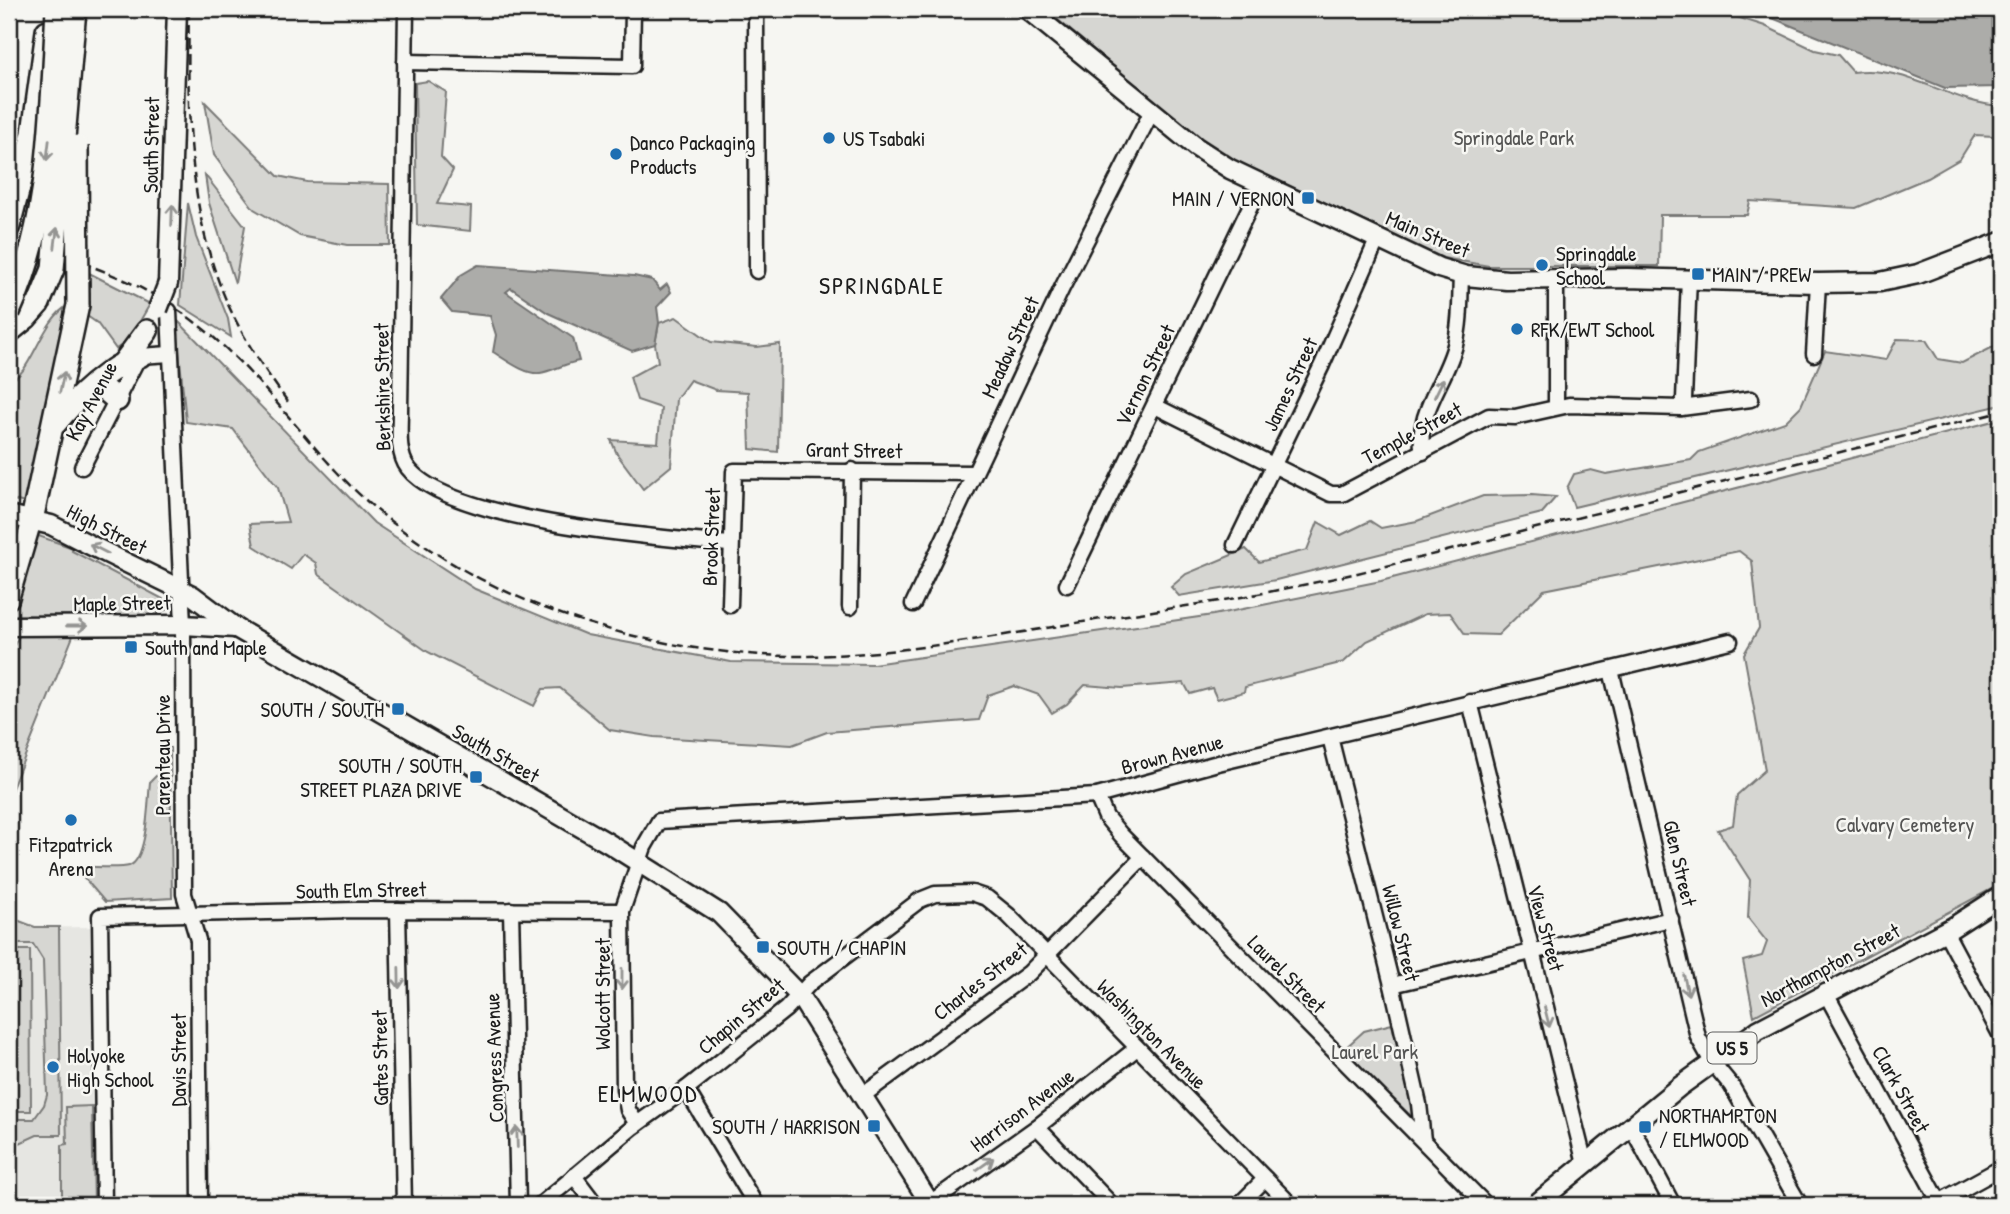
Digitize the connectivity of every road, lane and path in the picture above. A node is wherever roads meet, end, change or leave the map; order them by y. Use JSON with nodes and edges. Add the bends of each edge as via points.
{"nodes":[{"id":1,"x":55,"y":9,"type":"edge"},
{"id":2,"x":75,"y":9,"type":"edge"},
{"id":3,"x":80,"y":9,"type":"edge"},
{"id":4,"x":177,"y":9,"type":"edge"},
{"id":5,"x":406,"y":9,"type":"edge"},
{"id":6,"x":633,"y":9,"type":"edge"},
{"id":7,"x":757,"y":9,"type":"edge"},
{"id":8,"x":1027,"y":9,"type":"edge"},
{"id":9,"x":405,"y":62,"type":"junction"},
{"id":10,"x":1152,"y":111,"type":"junction"},
{"id":11,"x":1261,"y":184,"type":"junction"},
{"id":12,"x":9,"y":226,"type":"edge"},
{"id":13,"x":1378,"y":238,"type":"junction"},
{"id":14,"x":2001,"y":242,"type":"edge"},
{"id":15,"x":757,"y":271,"type":"dead end"},
{"id":16,"x":1461,"y":274,"type":"junction"},
{"id":17,"x":1689,"y":278,"type":"junction"},
{"id":18,"x":1556,"y":279,"type":"junction"},
{"id":19,"x":1818,"y":283,"type":"junction"},
{"id":20,"x":164,"y":310,"type":"junction"},
{"id":21,"x":9,"y":312,"type":"edge"},
{"id":22,"x":148,"y":331,"type":"joint"},
{"id":23,"x":9,"y":332,"type":"edge"},
{"id":24,"x":170,"y":354,"type":"junction"},
{"id":25,"x":1814,"y":354,"type":"dead end"},
{"id":26,"x":131,"y":360,"type":"junction"},
{"id":27,"x":92,"y":388,"type":"junction"},
{"id":28,"x":117,"y":400,"type":"junction"},
{"id":29,"x":1751,"y":400,"type":"dead end"},
{"id":30,"x":1155,"y":406,"type":"junction"},
{"id":31,"x":1556,"y":407,"type":"junction"},
{"id":32,"x":1681,"y":408,"type":"junction"},
{"id":33,"x":52,"y":428,"type":"junction"},
{"id":34,"x":1423,"y":452,"type":"junction"},
{"id":35,"x":1274,"y":466,"type":"junction"},
{"id":36,"x":82,"y":467,"type":"dead end"},
{"id":37,"x":852,"y":470,"type":"junction"},
{"id":38,"x":734,"y":471,"type":"joint"},
{"id":39,"x":974,"y":473,"type":"junction"},
{"id":40,"x":9,"y":515,"type":"edge"},
{"id":41,"x":32,"y":520,"type":"junction"},
{"id":42,"x":730,"y":544,"type":"junction"},
{"id":43,"x":1235,"y":545,"type":"dead end"},
{"id":44,"x":1067,"y":584,"type":"dead end"},
{"id":45,"x":181,"y":593,"type":"junction"},
{"id":46,"x":9,"y":599,"type":"edge"},
{"id":47,"x":913,"y":604,"type":"dead end"},
{"id":48,"x":730,"y":605,"type":"dead end"},
{"id":49,"x":850,"y":607,"type":"dead end"},
{"id":50,"x":183,"y":625,"type":"junction"},
{"id":51,"x":9,"y":626,"type":"edge"},
{"id":52,"x":236,"y":628,"type":"junction"},
{"id":53,"x":1730,"y":641,"type":"dead end"},
{"id":54,"x":1611,"y":670,"type":"junction"},
{"id":55,"x":1470,"y":702,"type":"junction"},
{"id":56,"x":1330,"y":737,"type":"junction"},
{"id":57,"x":1097,"y":796,"type":"junction"},
{"id":58,"x":1143,"y":857,"type":"junction"},
{"id":59,"x":640,"y":863,"type":"junction"},
{"id":60,"x":982,"y":895,"type":"joint"},
{"id":61,"x":2001,"y":896,"type":"edge"},
{"id":62,"x":2001,"y":908,"type":"edge"},
{"id":63,"x":398,"y":910,"type":"junction"},
{"id":64,"x":510,"y":910,"type":"junction"},
{"id":65,"x":622,"y":911,"type":"junction"},
{"id":66,"x":191,"y":916,"type":"junction"},
{"id":67,"x":1671,"y":919,"type":"junction"},
{"id":68,"x":1949,"y":929,"type":"junction"},
{"id":69,"x":1531,"y":950,"type":"junction"},
{"id":70,"x":1045,"y":957,"type":"junction"},
{"id":71,"x":1392,"y":985,"type":"junction"},
{"id":72,"x":1825,"y":992,"type":"junction"},
{"id":73,"x":799,"y":995,"type":"junction"},
{"id":74,"x":2001,"y":1036,"type":"edge"},
{"id":75,"x":1137,"y":1048,"type":"junction"},
{"id":76,"x":1712,"y":1062,"type":"junction"},
{"id":77,"x":686,"y":1090,"type":"junction"},
{"id":78,"x":862,"y":1096,"type":"junction"},
{"id":79,"x":637,"y":1125,"type":"junction"},
{"id":80,"x":1631,"y":1126,"type":"junction"},
{"id":81,"x":1037,"y":1127,"type":"junction"},
{"id":82,"x":1423,"y":1140,"type":"junction"},
{"id":83,"x":1585,"y":1164,"type":"junction"},
{"id":84,"x":2001,"y":1168,"type":"edge"},
{"id":85,"x":574,"y":1176,"type":"junction"},
{"id":86,"x":1265,"y":1179,"type":"junction"},
{"id":87,"x":1540,"y":1203,"type":"edge"},
{"id":88,"x":930,"y":1204,"type":"edge"},
{"id":89,"x":1940,"y":1204,"type":"edge"},
{"id":90,"x":104,"y":1205,"type":"edge"},
{"id":91,"x":200,"y":1205,"type":"edge"},
{"id":92,"x":404,"y":1205,"type":"edge"},
{"id":93,"x":519,"y":1205,"type":"edge"},
{"id":94,"x":540,"y":1205,"type":"edge"},
{"id":95,"x":596,"y":1205,"type":"edge"},
{"id":96,"x":756,"y":1205,"type":"edge"},
{"id":97,"x":1112,"y":1205,"type":"edge"},
{"id":98,"x":1239,"y":1205,"type":"edge"},
{"id":99,"x":1291,"y":1205,"type":"edge"},
{"id":100,"x":1486,"y":1205,"type":"edge"},
{"id":101,"x":1673,"y":1205,"type":"edge"},
{"id":102,"x":1800,"y":1205,"type":"edge"}],
"edges":[{"from":1,"to":12,"type":"highway","via":[[33,133]]},
{"from":1,"to":21,"type":"highway","one_way":true,"bridge":true,"via":[[45,171],[28,260]]},
{"from":23,"to":2,"type":"highway","one_way":true,"bridge":true,"via":[[39,303],[53,269]]},
{"from":33,"to":3,"type":"highway","one_way":true,"bridge":true,"via":[[78,305]]},
{"from":20,"to":4,"type":"main road","name":"South Street","one_way":true,"bridge":true},
{"from":5,"to":9,"type":"street","name":"Berkshire Street"},
{"from":6,"to":9,"type":"street","via":[[632,66]]},
{"from":7,"to":15,"type":"street"},
{"from":8,"to":10,"type":"main road","name":"Main Street"},
{"from":9,"to":42,"type":"street","name":"Berkshire Street","via":[[400,411],[406,466],[425,486],[506,512],[644,536]]},
{"from":10,"to":11,"type":"main road","name":"Main Street","via":[[1196,147]]},
{"from":10,"to":39,"type":"street","name":"Meadow Street"},
{"from":11,"to":13,"type":"main road","name":"Main Street"},
{"from":11,"to":30,"type":"street","name":"Vernon Street"},
{"from":13,"to":16,"type":"main road","name":"Main Street"},
{"from":13,"to":35,"type":"street","name":"James Street"},
{"from":14,"to":19,"type":"main road","name":"Main Street","via":[[1918,274],[1880,282]]},
{"from":16,"to":18,"type":"main road","name":"Main Street","via":[[1507,280]]},
{"from":34,"to":16,"type":"street","one_way":true,"via":[[1419,439],[1426,415],[1456,341]]},
{"from":17,"to":18,"type":"main road","name":"Main Street"},
{"from":17,"to":19,"type":"main road","name":"Main Street"},
{"from":17,"to":32,"type":"street"},
{"from":18,"to":31,"type":"street"},
{"from":19,"to":25,"type":"street"},
{"from":20,"to":22,"type":"main road"},
{"from":20,"to":24,"type":"street"},
{"from":22,"to":26,"type":"highway"},
{"from":24,"to":26,"type":"street","name":"Kay Avenue"},
{"from":24,"to":45,"type":"street"},
{"from":26,"to":27,"type":"highway"},
{"from":26,"to":28,"type":"street","name":"Kay Avenue"},
{"from":27,"to":28,"type":"highway","via":[[104,389]]},
{"from":27,"to":33,"type":"highway"},
{"from":28,"to":36,"type":"street","name":"Kay Avenue"},
{"from":29,"to":32,"type":"street","name":"Temple Street"},
{"from":30,"to":35,"type":"street","name":"Temple Street"},
{"from":30,"to":44,"type":"street","name":"Vernon Street"},
{"from":31,"to":32,"type":"street","name":"Temple Street"},
{"from":31,"to":34,"type":"street","name":"Temple Street","via":[[1515,417],[1489,416]]},
{"from":33,"to":41,"type":"highway"},
{"from":34,"to":35,"type":"street","name":"Temple Street","via":[[1342,494],[1331,494]]},
{"from":35,"to":43,"type":"street","name":"James Street"},
{"from":37,"to":38,"type":"street","name":"Grant Street"},
{"from":37,"to":39,"type":"street","name":"Grant Street"},
{"from":37,"to":49,"type":"street"},
{"from":38,"to":42,"type":"street","name":"Brook Street"},
{"from":39,"to":47,"type":"street","name":"Meadow Street"},
{"from":40,"to":41,"type":"main road","name":"High Street"},
{"from":45,"to":41,"type":"main road","name":"High Street","one_way":true,"via":[[61,530]]},
{"from":41,"to":46,"type":"main road"},
{"from":42,"to":48,"type":"street","name":"Brook Street"},
{"from":45,"to":50,"type":"street","name":"Parenteau Drive"},
{"from":45,"to":52,"type":"main road","name":"South Street","via":[[201,601]]},
{"from":51,"to":50,"type":"main road","name":"Maple Street","one_way":true},
{"from":50,"to":52,"type":"main road","name":"Maple Street","via":[[200,615]]},
{"from":50,"to":66,"type":"street","name":"Parenteau Drive","via":[[184,894]]},
{"from":52,"to":59,"type":"main road","name":"South Street"},
{"from":53,"to":54,"type":"street","name":"Brown Avenue"},
{"from":54,"to":55,"type":"street","name":"Brown Avenue"},
{"from":54,"to":67,"type":"street","name":"Glen Street"},
{"from":55,"to":56,"type":"street","name":"Brown Avenue"},
{"from":55,"to":69,"type":"street","name":"View Street"},
{"from":56,"to":57,"type":"street","name":"Brown Avenue"},
{"from":56,"to":71,"type":"street","name":"Willow Street"},
{"from":57,"to":58,"type":"street","name":"Laurel Street","via":[[1110,823]]},
{"from":57,"to":59,"type":"street","name":"Brown Avenue","via":[[659,821]]},
{"from":58,"to":70,"type":"street","name":"Charles Street"},
{"from":58,"to":82,"type":"street","name":"Laurel Street"},
{"from":59,"to":65,"type":"street","name":"Wolcott Street"},
{"from":59,"to":73,"type":"main road","name":"South Street","via":[[719,913]]},
{"from":60,"to":70,"type":"street","name":"Washington Avenue","via":[[1008,915]]},
{"from":60,"to":73,"type":"street","name":"Chapin Street","via":[[935,894],[920,900]]},
{"from":61,"to":68,"type":"main road","name":"Northampton Street","number":"US 5"},
{"from":62,"to":68,"type":"main road","name":"Northampton Street","number":"US 5"},
{"from":63,"to":64,"type":"street","name":"South Elm Street"},
{"from":63,"to":66,"type":"street","name":"South Elm Street"},
{"from":63,"to":92,"type":"street","name":"Gates Street","one_way":true},
{"from":64,"to":65,"type":"street","name":"South Elm Street"},
{"from":93,"to":64,"type":"street","name":"Congress Avenue","one_way":true},
{"from":65,"to":79,"type":"street","name":"Wolcott Street","one_way":true,"via":[[624,1089]]},
{"from":66,"to":90,"type":"street","name":"South Elm Street","via":[[100,916]]},
{"from":66,"to":91,"type":"street","name":"Davis Street","via":[[198,940]]},
{"from":67,"to":69,"type":"street"},
{"from":67,"to":76,"type":"street","name":"Glen Street","one_way":true,"via":[[1698,1037]]},
{"from":68,"to":72,"type":"main road","name":"Northampton Street","number":"US 5"},
{"from":68,"to":74,"type":"street"},
{"from":69,"to":71,"type":"street"},
{"from":69,"to":83,"type":"street","name":"View Street","one_way":true},
{"from":70,"to":75,"type":"street","name":"Washington Avenue"},
{"from":70,"to":78,"type":"street","name":"Charles Street"},
{"from":71,"to":82,"type":"street","name":"Willow Street"},
{"from":72,"to":76,"type":"main road","name":"Northampton Street","number":"US 5"},
{"from":72,"to":89,"type":"street","name":"Clark Street"},
{"from":73,"to":77,"type":"street","name":"Chapin Street"},
{"from":73,"to":78,"type":"main road","name":"South Street"},
{"from":75,"to":81,"type":"street","name":"Harrison Avenue"},
{"from":75,"to":86,"type":"street","name":"Washington Avenue"},
{"from":76,"to":80,"type":"main road","name":"Northampton Street","number":"US 5"},
{"from":76,"to":102,"type":"street","name":"Glen Street","via":[[1731,1085]]},
{"from":77,"to":79,"type":"street","name":"Chapin Street"},
{"from":77,"to":96,"type":"street"},
{"from":78,"to":88,"type":"main road","name":"South Street"},
{"from":79,"to":85,"type":"street","name":"Chapin Street"},
{"from":80,"to":83,"type":"main road","name":"Northampton Street","number":"US 5"},
{"from":80,"to":101,"type":"street"},
{"from":88,"to":81,"type":"street","name":"Harrison Avenue","one_way":true},
{"from":81,"to":97,"type":"street"},
{"from":82,"to":100,"type":"street","name":"Laurel Street"},
{"from":83,"to":87,"type":"main road","name":"Northampton Street","number":"US 5"},
{"from":84,"to":89,"type":"street"},
{"from":85,"to":94,"type":"street","name":"Chapin Street"},
{"from":85,"to":95,"type":"street"},
{"from":86,"to":98,"type":"street"},
{"from":86,"to":99,"type":"street","name":"Washington Avenue"}]}
